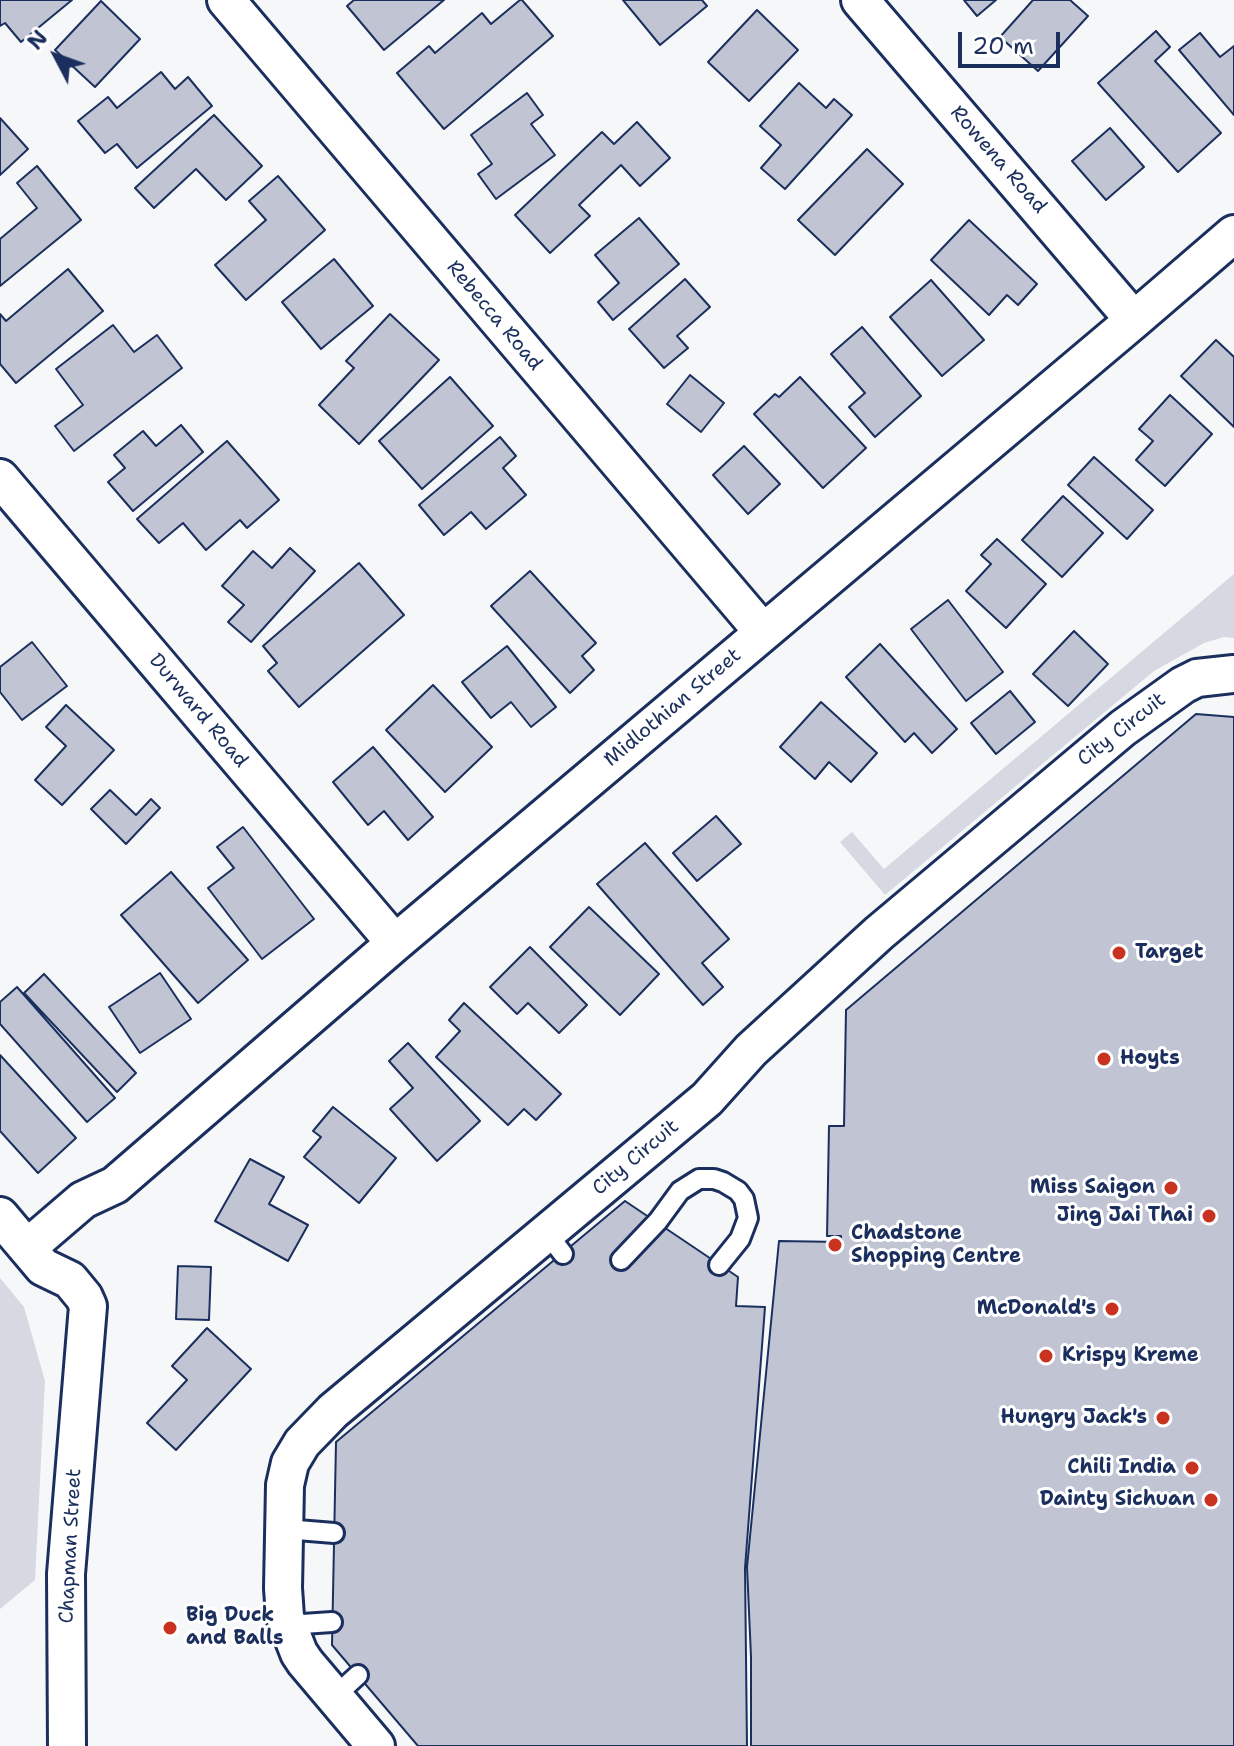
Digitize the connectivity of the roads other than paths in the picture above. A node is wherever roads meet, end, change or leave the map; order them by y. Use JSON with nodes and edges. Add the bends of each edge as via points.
{"nodes":[{"id":1,"x":226,"y":0,"type":"edge"},
{"id":2,"x":860,"y":0,"type":"edge"},
{"id":3,"x":1234,"y":234,"type":"edge"},
{"id":4,"x":1134,"y":320,"type":"junction"},
{"id":5,"x":0,"y":478,"type":"edge"},
{"id":6,"x":763,"y":632,"type":"junction"},
{"id":7,"x":1234,"y":674,"type":"edge"},
{"id":8,"x":395,"y":943,"type":"junction"},
{"id":9,"x":0,"y":1216,"type":"edge"},
{"id":10,"x":35,"y":1258,"type":"junction"},
{"id":11,"x":621,"y":1260,"type":"dead end"},
{"id":12,"x":719,"y":1265,"type":"dead end"},
{"id":13,"x":285,"y":1529,"type":"junction"},
{"id":14,"x":334,"y":1533,"type":"dead end"},
{"id":15,"x":332,"y":1622,"type":"dead end"},
{"id":16,"x":288,"y":1625,"type":"junction"},
{"id":17,"x":67,"y":1746,"type":"edge"},
{"id":18,"x":376,"y":1746,"type":"edge"}],
"edges":[{"from":1,"to":6,"type":"street","name":"Rebecca Road"},
{"from":2,"to":4,"type":"street","name":"Rowena Road"},
{"from":3,"to":4,"type":"street","name":"Midlothian Street"},
{"from":4,"to":6,"type":"street","name":"Midlothian Street"},
{"from":5,"to":8,"type":"street","name":"Durward Road"},
{"from":6,"to":8,"type":"street","name":"Midlothian Street"},
{"from":7,"to":13,"type":"street","name":"City Circuit","via":[[1197,678],[1123,728],[879,933],[751,1050],[555,1244],[343,1402],[297,1450],[286,1476]]},
{"from":8,"to":10,"type":"street","name":"Midlothian Street","via":[[115,1185],[97,1218]]},
{"from":9,"to":10,"type":"street","name":"Chapman Street"},
{"from":10,"to":17,"type":"street","name":"Chapman Street","via":[[84,1346],[66,1574]]},
{"from":11,"to":12,"type":"lane","via":[[680,1191],[699,1179],[714,1179],[738,1191],[748,1218],[740,1239]]},
{"from":13,"to":14,"type":"lane"},
{"from":13,"to":16,"type":"street","name":"City Circuit"},
{"from":15,"to":16,"type":"lane"},
{"from":16,"to":18,"type":"street","name":"City Circuit","via":[[312,1672],[346,1686]]}]}
